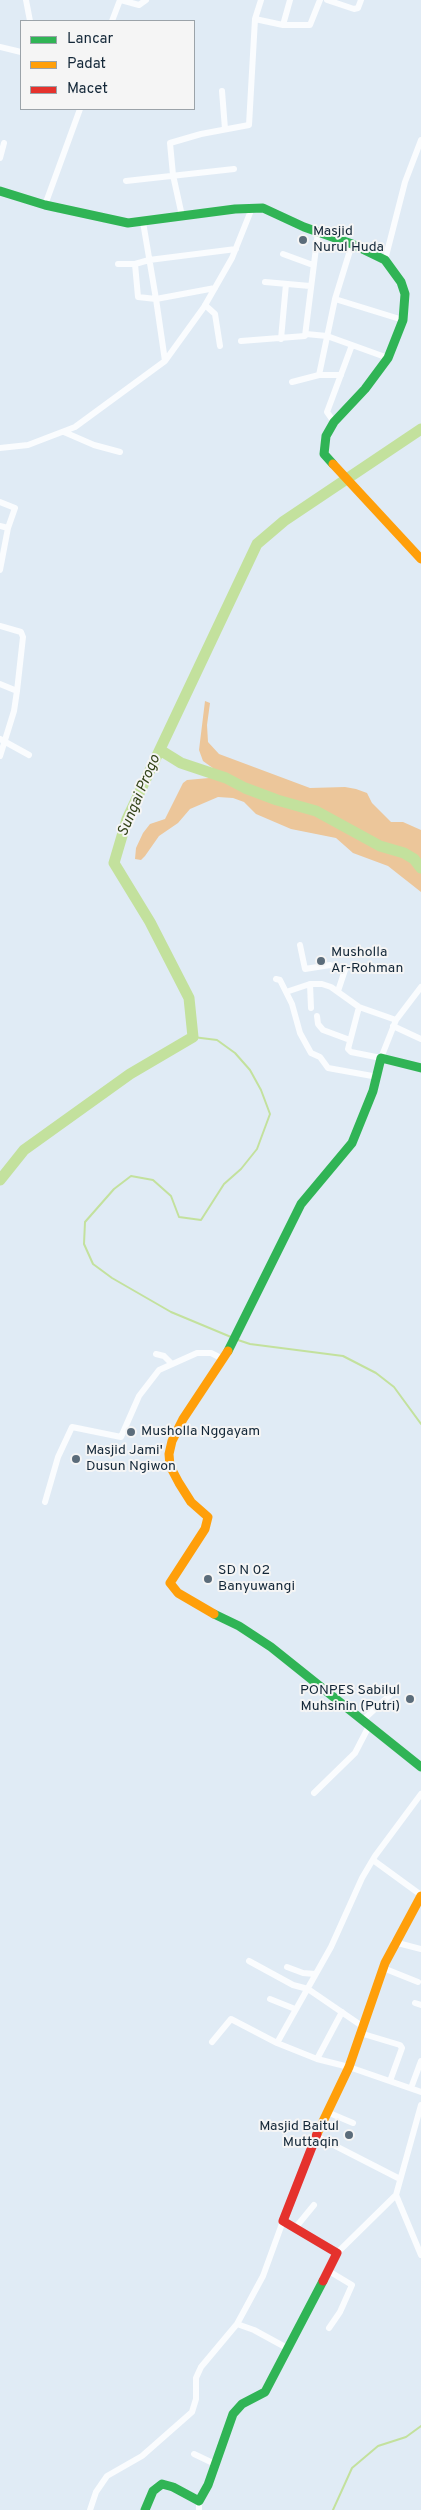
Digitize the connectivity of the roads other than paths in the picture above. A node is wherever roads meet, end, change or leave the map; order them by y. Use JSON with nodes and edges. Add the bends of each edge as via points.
{"nodes":[{"id":1,"x":26,"y":0,"type":"edge"},
{"id":2,"x":120,"y":0,"type":"edge"},
{"id":3,"x":146,"y":0,"type":"edge"},
{"id":4,"x":261,"y":0,"type":"edge"},
{"id":5,"x":290,"y":0,"type":"edge"},
{"id":6,"x":320,"y":0,"type":"edge"},
{"id":7,"x":327,"y":0,"type":"edge"},
{"id":8,"x":361,"y":0,"type":"edge"},
{"id":9,"x":255,"y":19,"type":"junction"},
{"id":10,"x":30,"y":20,"type":"edge"},
{"id":11,"x":112,"y":20,"type":"edge"},
{"id":12,"x":283,"y":25,"type":"junction"},
{"id":13,"x":0,"y":47,"type":"edge"},
{"id":14,"x":20,"y":52,"type":"edge"},
{"id":15,"x":222,"y":91,"type":"dead end"},
{"id":16,"x":80,"y":110,"type":"edge"},
{"id":17,"x":225,"y":129,"type":"junction"},
{"id":18,"x":421,"y":140,"type":"edge"},
{"id":19,"x":4,"y":143,"type":"dead end"},
{"id":20,"x":0,"y":158,"type":"edge"},
{"id":21,"x":234,"y":169,"type":"dead end"},
{"id":22,"x":173,"y":175,"type":"junction"},
{"id":23,"x":126,"y":181,"type":"dead end"},
{"id":24,"x":0,"y":191,"type":"edge"},
{"id":25,"x":45,"y":205,"type":"junction"},
{"id":26,"x":252,"y":208,"type":"junction"},
{"id":27,"x":182,"y":216,"type":"junction"},
{"id":28,"x":143,"y":222,"type":"junction"},
{"id":29,"x":318,"y":232,"type":"junction"},
{"id":30,"x":352,"y":244,"type":"junction"},
{"id":31,"x":236,"y":249,"type":"junction"},
{"id":32,"x":283,"y":254,"type":"dead end"},
{"id":33,"x":149,"y":260,"type":"junction"},
{"id":34,"x":385,"y":260,"type":"junction"},
{"id":35,"x":118,"y":264,"type":"dead end"},
{"id":36,"x":135,"y":264,"type":"junction"},
{"id":37,"x":313,"y":265,"type":"junction"},
{"id":38,"x":265,"y":282,"type":"dead end"},
{"id":39,"x":286,"y":284,"type":"junction"},
{"id":40,"x":310,"y":286,"type":"junction"},
{"id":41,"x":215,"y":288,"type":"junction"},
{"id":42,"x":156,"y":299,"type":"junction"},
{"id":43,"x":335,"y":299,"type":"junction"},
{"id":44,"x":205,"y":305,"type":"junction"},
{"id":45,"x":403,"y":320,"type":"junction"},
{"id":46,"x":306,"y":334,"type":"junction"},
{"id":47,"x":327,"y":336,"type":"junction"},
{"id":48,"x":281,"y":339,"type":"junction"},
{"id":49,"x":241,"y":341,"type":"dead end"},
{"id":50,"x":352,"y":345,"type":"junction"},
{"id":51,"x":220,"y":346,"type":"dead end"},
{"id":52,"x":388,"y":358,"type":"junction"},
{"id":53,"x":165,"y":361,"type":"junction"},
{"id":54,"x":319,"y":375,"type":"junction"},
{"id":55,"x":341,"y":375,"type":"junction"},
{"id":56,"x":292,"y":382,"type":"dead end"},
{"id":57,"x":334,"y":422,"type":"junction"},
{"id":58,"x":64,"y":432,"type":"junction"},
{"id":59,"x":0,"y":448,"type":"edge"},
{"id":60,"x":120,"y":452,"type":"dead end"},
{"id":61,"x":0,"y":502,"type":"edge"},
{"id":62,"x":0,"y":526,"type":"edge"},
{"id":63,"x":8,"y":528,"type":"junction"},
{"id":64,"x":421,"y":559,"type":"edge"},
{"id":65,"x":0,"y":570,"type":"edge"},
{"id":66,"x":0,"y":626,"type":"edge"},
{"id":67,"x":0,"y":684,"type":"edge"},
{"id":68,"x":17,"y":691,"type":"junction"},
{"id":69,"x":2,"y":740,"type":"edge"},
{"id":70,"x":29,"y":755,"type":"dead end"},
{"id":71,"x":0,"y":756,"type":"edge"},
{"id":72,"x":300,"y":946,"type":"dead end"},
{"id":73,"x":276,"y":979,"type":"dead end"},
{"id":74,"x":310,"y":984,"type":"junction"},
{"id":75,"x":421,"y":987,"type":"edge"},
{"id":76,"x":338,"y":991,"type":"junction"},
{"id":77,"x":286,"y":992,"type":"junction"},
{"id":78,"x":360,"y":1007,"type":"junction"},
{"id":79,"x":311,"y":1008,"type":"dead end"},
{"id":80,"x":317,"y":1016,"type":"dead end"},
{"id":81,"x":394,"y":1023,"type":"junction"},
{"id":82,"x":421,"y":1039,"type":"edge"},
{"id":83,"x":350,"y":1040,"type":"junction"},
{"id":84,"x":381,"y":1058,"type":"junction"},
{"id":85,"x":421,"y":1068,"type":"edge"},
{"id":86,"x":378,"y":1077,"type":"junction"},
{"id":87,"x":156,"y":1354,"type":"dead end"},
{"id":88,"x":223,"y":1359,"type":"junction"},
{"id":89,"x":172,"y":1364,"type":"junction"},
{"id":90,"x":45,"y":1502,"type":"dead end"},
{"id":91,"x":391,"y":1694,"type":"dead end"},
{"id":92,"x":366,"y":1723,"type":"junction"},
{"id":93,"x":421,"y":1767,"type":"edge"},
{"id":94,"x":314,"y":1793,"type":"dead end"},
{"id":95,"x":421,"y":1794,"type":"edge"},
{"id":96,"x":373,"y":1860,"type":"junction"},
{"id":97,"x":421,"y":1895,"type":"edge"},
{"id":98,"x":418,"y":1908,"type":"edge"},
{"id":99,"x":394,"y":1942,"type":"junction"},
{"id":100,"x":421,"y":1949,"type":"edge"},
{"id":101,"x":249,"y":1961,"type":"dead end"},
{"id":102,"x":287,"y":1967,"type":"dead end"},
{"id":103,"x":383,"y":1968,"type":"junction"},
{"id":104,"x":315,"y":1974,"type":"junction"},
{"id":105,"x":418,"y":1982,"type":"dead end"},
{"id":106,"x":308,"y":1989,"type":"junction"},
{"id":107,"x":270,"y":2000,"type":"dead end"},
{"id":108,"x":295,"y":2009,"type":"junction"},
{"id":109,"x":342,"y":2012,"type":"junction"},
{"id":110,"x":361,"y":2029,"type":"junction"},
{"id":111,"x":212,"y":2042,"type":"dead end"},
{"id":112,"x":277,"y":2043,"type":"junction"},
{"id":113,"x":317,"y":2059,"type":"junction"},
{"id":114,"x":421,"y":2061,"type":"edge"},
{"id":115,"x":348,"y":2067,"type":"junction"},
{"id":116,"x":390,"y":2082,"type":"junction"},
{"id":117,"x":411,"y":2088,"type":"junction"},
{"id":118,"x":421,"y":2092,"type":"edge"},
{"id":119,"x":421,"y":2105,"type":"edge"},
{"id":120,"x":327,"y":2112,"type":"junction"},
{"id":121,"x":353,"y":2123,"type":"dead end"},
{"id":122,"x":316,"y":2136,"type":"junction"},
{"id":123,"x":400,"y":2179,"type":"junction"},
{"id":124,"x":396,"y":2195,"type":"junction"},
{"id":125,"x":314,"y":2206,"type":"dead end"},
{"id":126,"x":283,"y":2221,"type":"junction"},
{"id":127,"x":296,"y":2228,"type":"junction"},
{"id":128,"x":338,"y":2253,"type":"junction"},
{"id":129,"x":421,"y":2255,"type":"edge"},
{"id":130,"x":327,"y":2270,"type":"junction"},
{"id":131,"x":237,"y":2324,"type":"junction"},
{"id":132,"x":329,"y":2328,"type":"dead end"},
{"id":133,"x":287,"y":2348,"type":"junction"},
{"id":134,"x":194,"y":2454,"type":"dead end"},
{"id":135,"x":214,"y":2464,"type":"junction"},
{"id":136,"x":199,"y":2505,"type":"edge"},
{"id":137,"x":90,"y":2510,"type":"edge"},
{"id":138,"x":145,"y":2510,"type":"edge"}],
"edges":[{"from":1,"to":10,"type":"street"},
{"from":2,"to":3,"type":"street","via":[[139,5]]},
{"from":2,"to":11,"type":"street"},
{"from":4,"to":9,"type":"street"},
{"from":5,"to":12,"type":"street"},
{"from":6,"to":12,"type":"street","via":[[310,25]]},
{"from":7,"to":8,"type":"street","via":[[356,9]]},
{"from":9,"to":12,"type":"street"},
{"from":9,"to":17,"type":"street","via":[[250,122],[248,127]]},
{"from":13,"to":14,"type":"street"},
{"from":15,"to":17,"type":"street"},
{"from":16,"to":25,"type":"street"},
{"from":17,"to":22,"type":"street","via":[[172,141]]},
{"from":18,"to":34,"type":"street","via":[[405,182]]},
{"from":19,"to":20,"type":"street"},
{"from":21,"to":22,"type":"street"},
{"from":22,"to":23,"type":"street"},
{"from":22,"to":27,"type":"street"},
{"from":24,"to":25,"type":"street"},
{"from":25,"to":28,"type":"street","via":[[128,223]]},
{"from":26,"to":27,"type":"street"},
{"from":26,"to":29,"type":"street","via":[[274,211]]},
{"from":26,"to":31,"type":"street"},
{"from":27,"to":28,"type":"street"},
{"from":28,"to":33,"type":"street"},
{"from":29,"to":30,"type":"street"},
{"from":29,"to":37,"type":"street"},
{"from":30,"to":34,"type":"street"},
{"from":30,"to":43,"type":"street"},
{"from":31,"to":33,"type":"street"},
{"from":31,"to":41,"type":"street"},
{"from":32,"to":37,"type":"street"},
{"from":33,"to":36,"type":"street"},
{"from":33,"to":42,"type":"street"},
{"from":34,"to":45,"type":"street","via":[[401,282],[405,294]]},
{"from":35,"to":36,"type":"street"},
{"from":36,"to":42,"type":"street","via":[[138,297]]},
{"from":37,"to":40,"type":"street"},
{"from":38,"to":39,"type":"street"},
{"from":39,"to":40,"type":"street"},
{"from":39,"to":48,"type":"street"},
{"from":40,"to":46,"type":"street"},
{"from":41,"to":42,"type":"street"},
{"from":41,"to":44,"type":"street"},
{"from":42,"to":53,"type":"street"},
{"from":43,"to":45,"type":"street"},
{"from":43,"to":47,"type":"street"},
{"from":44,"to":51,"type":"street","via":[[215,314]]},
{"from":44,"to":53,"type":"street"},
{"from":45,"to":52,"type":"street"},
{"from":46,"to":47,"type":"street"},
{"from":46,"to":48,"type":"street","via":[[304,337]]},
{"from":47,"to":50,"type":"street"},
{"from":47,"to":54,"type":"street"},
{"from":48,"to":49,"type":"street"},
{"from":50,"to":52,"type":"street"},
{"from":50,"to":55,"type":"street"},
{"from":52,"to":57,"type":"street"},
{"from":53,"to":58,"type":"street","via":[[115,400]]},
{"from":54,"to":55,"type":"street"},
{"from":54,"to":56,"type":"street"},
{"from":55,"to":57,"type":"street","via":[[326,413]]},
{"from":57,"to":64,"type":"street","via":[[326,436],[324,454]]},
{"from":58,"to":59,"type":"street","via":[[28,445]]},
{"from":58,"to":60,"type":"street"},
{"from":61,"to":63,"type":"street","via":[[15,508]]},
{"from":62,"to":63,"type":"street"},
{"from":63,"to":65,"type":"street"},
{"from":66,"to":68,"type":"street","via":[[23,634]]},
{"from":67,"to":68,"type":"street"},
{"from":68,"to":69,"type":"street","via":[[14,711]]},
{"from":69,"to":70,"type":"street"},
{"from":69,"to":71,"type":"street"},
{"from":72,"to":76,"type":"street","via":[[305,969],[330,965],[344,970]]},
{"from":73,"to":77,"type":"street","via":[[280,980]]},
{"from":74,"to":76,"type":"street","via":[[322,984]]},
{"from":74,"to":77,"type":"street"},
{"from":74,"to":79,"type":"street"},
{"from":75,"to":81,"type":"street"},
{"from":76,"to":78,"type":"street"},
{"from":77,"to":86,"type":"street","via":[[310,1053],[320,1057],[328,1068]]},
{"from":78,"to":81,"type":"street"},
{"from":78,"to":83,"type":"street"},
{"from":80,"to":83,"type":"street","via":[[323,1030]]},
{"from":81,"to":82,"type":"street"},
{"from":81,"to":84,"type":"street"},
{"from":83,"to":84,"type":"street","via":[[350,1052]]},
{"from":84,"to":85,"type":"street"},
{"from":84,"to":86,"type":"street"},
{"from":86,"to":88,"type":"street","via":[[352,1143],[301,1204]]},
{"from":87,"to":89,"type":"street","via":[[164,1356]]},
{"from":88,"to":89,"type":"street","via":[[211,1352],[198,1353]]},
{"from":88,"to":92,"type":"street","via":[[172,1441],[169,1454],[172,1472],[191,1502],[208,1517],[205,1530],[170,1583],[186,1598],[240,1626],[271,1647]]},
{"from":89,"to":90,"type":"street","via":[[159,1370],[139,1396],[122,1437],[72,1427],[58,1457]]},
{"from":91,"to":92,"type":"street"},
{"from":92,"to":93,"type":"street"},
{"from":92,"to":94,"type":"street","via":[[355,1753]]},
{"from":95,"to":96,"type":"street"},
{"from":96,"to":97,"type":"street"},
{"from":96,"to":104,"type":"street"},
{"from":97,"to":98,"type":"street"},
{"from":98,"to":99,"type":"street"},
{"from":99,"to":100,"type":"street"},
{"from":99,"to":103,"type":"street"},
{"from":101,"to":106,"type":"street","via":[[293,1985]]},
{"from":102,"to":104,"type":"street"},
{"from":103,"to":105,"type":"street"},
{"from":103,"to":110,"type":"street"},
{"from":104,"to":106,"type":"street"},
{"from":106,"to":108,"type":"street"},
{"from":106,"to":109,"type":"street"},
{"from":107,"to":108,"type":"street"},
{"from":108,"to":112,"type":"street"},
{"from":109,"to":110,"type":"street"},
{"from":109,"to":113,"type":"street"},
{"from":110,"to":115,"type":"street"},
{"from":110,"to":116,"type":"street","via":[[402,2048]]},
{"from":111,"to":112,"type":"street","via":[[231,2018]]},
{"from":112,"to":113,"type":"street"},
{"from":113,"to":115,"type":"street"},
{"from":114,"to":117,"type":"street"},
{"from":115,"to":116,"type":"street"},
{"from":115,"to":120,"type":"street"},
{"from":116,"to":117,"type":"street"},
{"from":117,"to":118,"type":"street"},
{"from":119,"to":123,"type":"street"},
{"from":120,"to":121,"type":"street"},
{"from":120,"to":122,"type":"street"},
{"from":122,"to":123,"type":"street"},
{"from":122,"to":126,"type":"street"},
{"from":123,"to":124,"type":"street"},
{"from":124,"to":128,"type":"street"},
{"from":124,"to":129,"type":"street"},
{"from":125,"to":127,"type":"street"},
{"from":126,"to":127,"type":"street"},
{"from":126,"to":131,"type":"street","via":[[263,2276]]},
{"from":127,"to":128,"type":"street"},
{"from":128,"to":130,"type":"street"},
{"from":130,"to":132,"type":"street","via":[[352,2285]]},
{"from":130,"to":133,"type":"street"},
{"from":131,"to":133,"type":"street"},
{"from":131,"to":137,"type":"street","via":[[201,2367],[196,2378],[192,2412],[142,2456],[107,2476],[96,2492]]},
{"from":133,"to":135,"type":"street","via":[[265,2392],[242,2404],[233,2414]]},
{"from":134,"to":135,"type":"street"},
{"from":135,"to":136,"type":"street"},
{"from":136,"to":138,"type":"street","via":[[173,2486],[162,2484],[152,2491]]}]}
